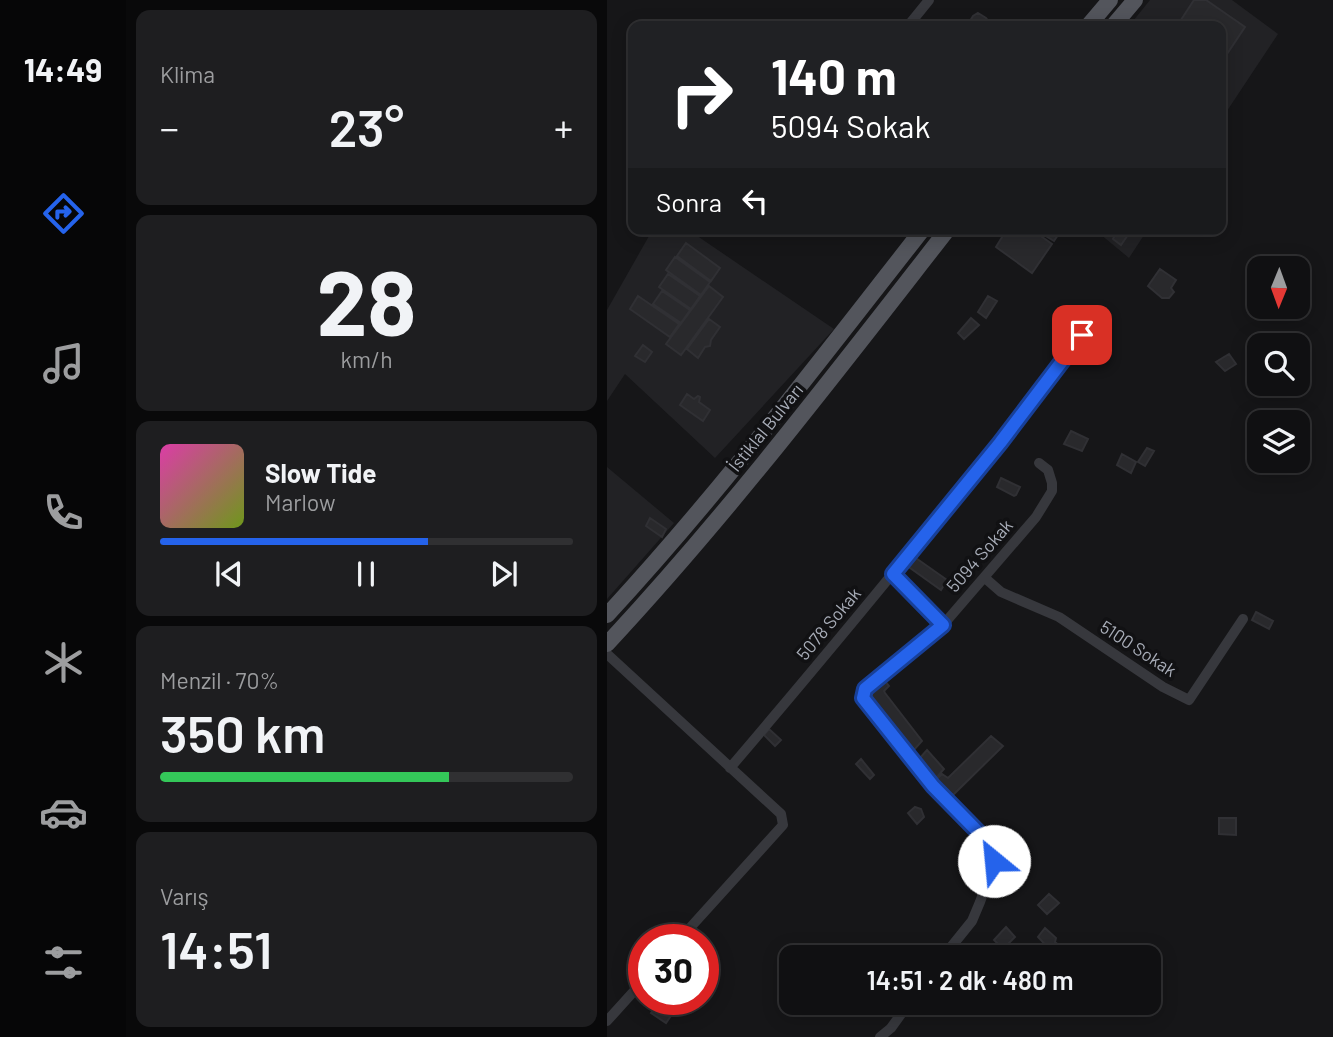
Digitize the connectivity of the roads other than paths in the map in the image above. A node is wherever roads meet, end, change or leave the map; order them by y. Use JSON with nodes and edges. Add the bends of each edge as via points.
{"nodes":[{"id":1,"x":929,"y":0,"type":"edge"},
{"id":2,"x":1110,"y":0,"type":"edge"},
{"id":3,"x":1135,"y":0,"type":"edge"},
{"id":4,"x":912,"y":21,"type":"edge"},
{"id":5,"x":1092,"y":21,"type":"edge"},
{"id":6,"x":1117,"y":21,"type":"edge"},
{"id":7,"x":918,"y":235,"type":"edge"},
{"id":8,"x":943,"y":235,"type":"edge"},
{"id":9,"x":1082,"y":335,"type":"dead end"},
{"id":10,"x":1039,"y":463,"type":"dead end"},
{"id":11,"x":893,"y":574,"type":"junction"},
{"id":12,"x":985,"y":578,"type":"junction"},
{"id":13,"x":607,"y":615,"type":"edge"},
{"id":14,"x":1243,"y":619,"type":"dead end"},
{"id":15,"x":943,"y":625,"type":"junction"},
{"id":16,"x":607,"y":644,"type":"edge"},
{"id":17,"x":607,"y":654,"type":"edge"},
{"id":18,"x":730,"y":768,"type":"junction"},
{"id":19,"x":693,"y":924,"type":"edge"},
{"id":20,"x":952,"y":945,"type":"edge"},
{"id":21,"x":628,"y":997,"type":"edge"},
{"id":22,"x":900,"y":1015,"type":"edge"},
{"id":23,"x":607,"y":1021,"type":"edge"},
{"id":24,"x":880,"y":1037,"type":"edge"}],
"edges":[{"from":1,"to":4,"type":"street"},
{"from":2,"to":5,"type":"main road"},
{"from":3,"to":6,"type":"main road"},
{"from":7,"to":13,"type":"main road","name":"İstiklal Bulvarı","via":[[753,444]]},
{"from":8,"to":16,"type":"main road","name":"İstiklal Bulvarı","via":[[706,533]]},
{"from":9,"to":11,"type":"street","name":"5078 Sokak"},
{"from":10,"to":12,"type":"street","name":"5094 Sokak","via":[[1051,475],[1051,491],[1036,517]]},
{"from":11,"to":15,"type":"street"},
{"from":11,"to":18,"type":"street","name":"5078 Sokak"},
{"from":12,"to":14,"type":"street","name":"5100 Sokak","via":[[1001,592],[1059,617],[1189,700]]},
{"from":12,"to":15,"type":"street","name":"5094 Sokak"},
{"from":15,"to":20,"type":"street","name":"5094 Sokak","via":[[865,689],[863,698],[933,786],[986,840],[993,854],[976,911]]},
{"from":17,"to":18,"type":"street"},
{"from":18,"to":19,"type":"street","via":[[781,814],[783,825]]},
{"from":21,"to":23,"type":"street"},
{"from":22,"to":24,"type":"street"}]}
